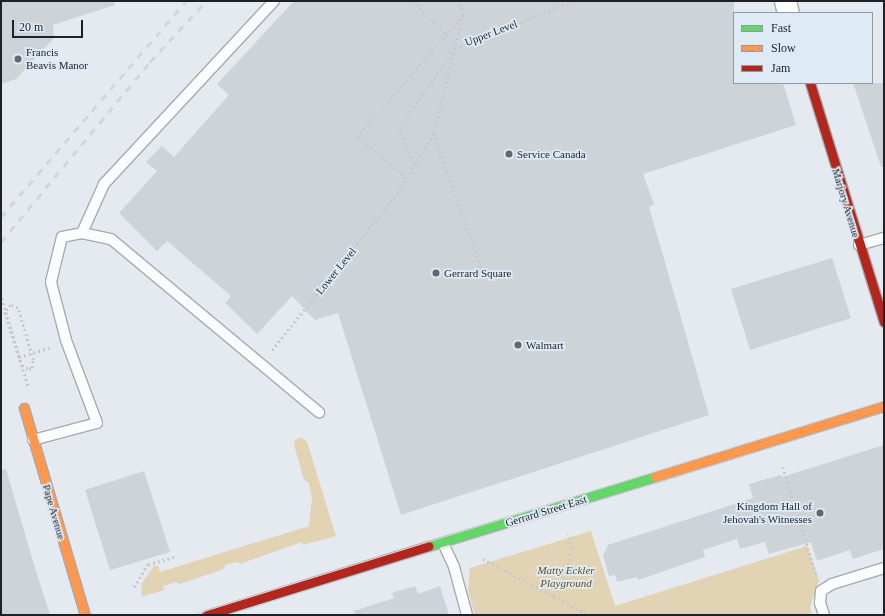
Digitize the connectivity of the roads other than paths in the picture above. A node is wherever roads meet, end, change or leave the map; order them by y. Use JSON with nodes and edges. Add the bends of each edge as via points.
{"nodes":[{"id":1,"x":274,"y":1,"type":"edge"},
{"id":2,"x":785,"y":1,"type":"edge"},
{"id":3,"x":788,"y":12,"type":"edge"},
{"id":4,"x":810,"y":84,"type":"edge"},
{"id":5,"x":82,"y":233,"type":"junction"},
{"id":6,"x":884,"y":238,"type":"edge"},
{"id":7,"x":859,"y":245,"type":"junction"},
{"id":8,"x":884,"y":322,"type":"edge"},
{"id":9,"x":884,"y":406,"type":"edge"},
{"id":10,"x":24,"y":408,"type":"dead end"},
{"id":11,"x":319,"y":412,"type":"dead end"},
{"id":12,"x":33,"y":440,"type":"junction"},
{"id":13,"x":443,"y":543,"type":"junction"},
{"id":14,"x":884,"y":568,"type":"edge"},
{"id":15,"x":85,"y":615,"type":"edge"},
{"id":16,"x":207,"y":615,"type":"edge"},
{"id":17,"x":467,"y":615,"type":"edge"},
{"id":18,"x":824,"y":615,"type":"edge"}],
"edges":[{"from":1,"to":5,"type":"lane","via":[[104,184]]},
{"from":2,"to":3,"type":"street"},
{"from":4,"to":7,"type":"main road","name":"Marjory Avenue"},
{"from":5,"to":11,"type":"lane","via":[[111,239]]},
{"from":5,"to":12,"type":"lane","via":[[62,237],[51,282],[66,340],[97,423]]},
{"from":6,"to":7,"type":"lane"},
{"from":7,"to":8,"type":"main road","name":"Marjory Avenue"},
{"from":9,"to":13,"type":"main road","name":"Gerrard Street East"},
{"from":10,"to":12,"type":"main road","name":"Pape Avenue"},
{"from":12,"to":15,"type":"main road","name":"Pape Avenue"},
{"from":13,"to":16,"type":"main road","name":"Gerrard Street East"},
{"from":13,"to":17,"type":"lane","via":[[454,567]]},
{"from":14,"to":18,"type":"lane","via":[[832,584],[821,590],[820,603]]}]}
